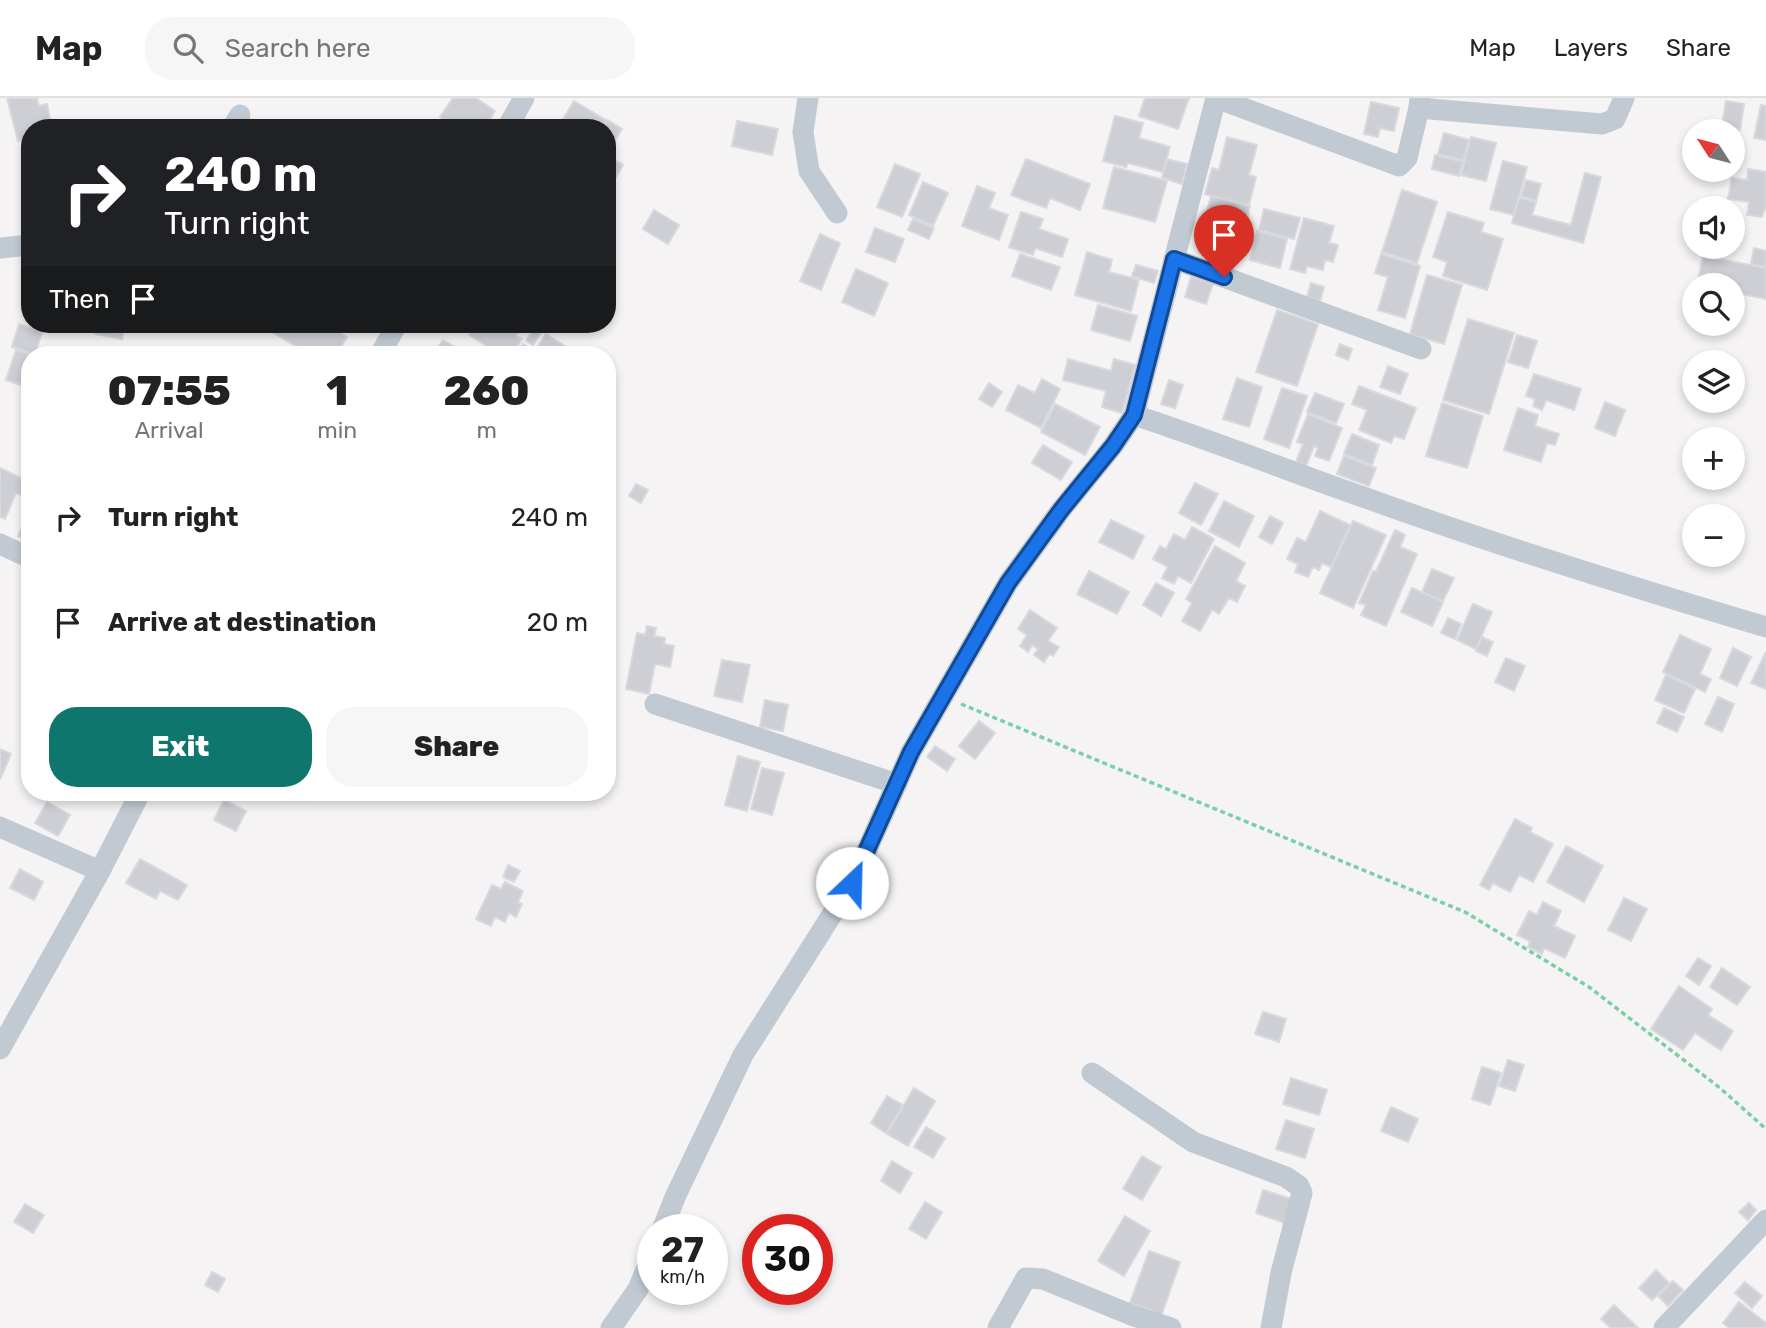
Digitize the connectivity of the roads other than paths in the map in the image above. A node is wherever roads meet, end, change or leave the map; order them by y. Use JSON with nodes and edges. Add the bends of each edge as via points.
{"nodes":[{"id":1,"x":524,"y":98,"type":"edge"},
{"id":2,"x":808,"y":98,"type":"edge"},
{"id":3,"x":1216,"y":98,"type":"edge"},
{"id":4,"x":1624,"y":98,"type":"edge"},
{"id":5,"x":1420,"y":103,"type":"edge"},
{"id":6,"x":512,"y":119,"type":"edge"},
{"id":7,"x":837,"y":212,"type":"dead end"},
{"id":8,"x":21,"y":246,"type":"edge"},
{"id":9,"x":0,"y":248,"type":"edge"},
{"id":10,"x":1174,"y":259,"type":"junction"},
{"id":11,"x":1421,"y":349,"type":"dead end"},
{"id":12,"x":1134,"y":415,"type":"junction"},
{"id":13,"x":0,"y":544,"type":"edge"},
{"id":14,"x":21,"y":554,"type":"edge"},
{"id":15,"x":1766,"y":627,"type":"edge"},
{"id":16,"x":655,"y":705,"type":"dead end"},
{"id":17,"x":897,"y":784,"type":"junction"},
{"id":18,"x":136,"y":801,"type":"edge"},
{"id":19,"x":0,"y":827,"type":"edge"},
{"id":20,"x":100,"y":872,"type":"junction"},
{"id":21,"x":0,"y":1049,"type":"edge"},
{"id":22,"x":1092,"y":1073,"type":"dead end"},
{"id":23,"x":668,"y":1214,"type":"edge"},
{"id":24,"x":1766,"y":1220,"type":"edge"},
{"id":25,"x":637,"y":1290,"type":"edge"},
{"id":26,"x":611,"y":1328,"type":"edge"},
{"id":27,"x":998,"y":1328,"type":"edge"},
{"id":28,"x":1171,"y":1328,"type":"edge"},
{"id":29,"x":1271,"y":1328,"type":"edge"},
{"id":30,"x":1664,"y":1328,"type":"edge"}],
"edges":[{"from":1,"to":6,"type":"street"},
{"from":2,"to":7,"type":"street","via":[[803,132],[809,171]]},
{"from":3,"to":5,"type":"street","via":[[1399,166],[1407,158]]},
{"from":3,"to":10,"type":"street"},
{"from":4,"to":5,"type":"street","via":[[1615,119],[1602,124]]},
{"from":8,"to":9,"type":"street"},
{"from":10,"to":11,"type":"street"},
{"from":10,"to":12,"type":"street"},
{"from":12,"to":15,"type":"street","via":[[1362,497]]},
{"from":12,"to":17,"type":"street","via":[[1008,583]]},
{"from":13,"to":14,"type":"street"},
{"from":16,"to":17,"type":"street"},
{"from":17,"to":23,"type":"street","via":[[852,883],[743,1055]]},
{"from":18,"to":20,"type":"street"},
{"from":19,"to":20,"type":"street"},
{"from":20,"to":21,"type":"street"},
{"from":22,"to":29,"type":"street","via":[[1193,1142],[1299,1186],[1302,1193]]},
{"from":24,"to":30,"type":"street"},
{"from":25,"to":26,"type":"street"},
{"from":27,"to":28,"type":"street","via":[[1026,1278],[1043,1279]]}]}
